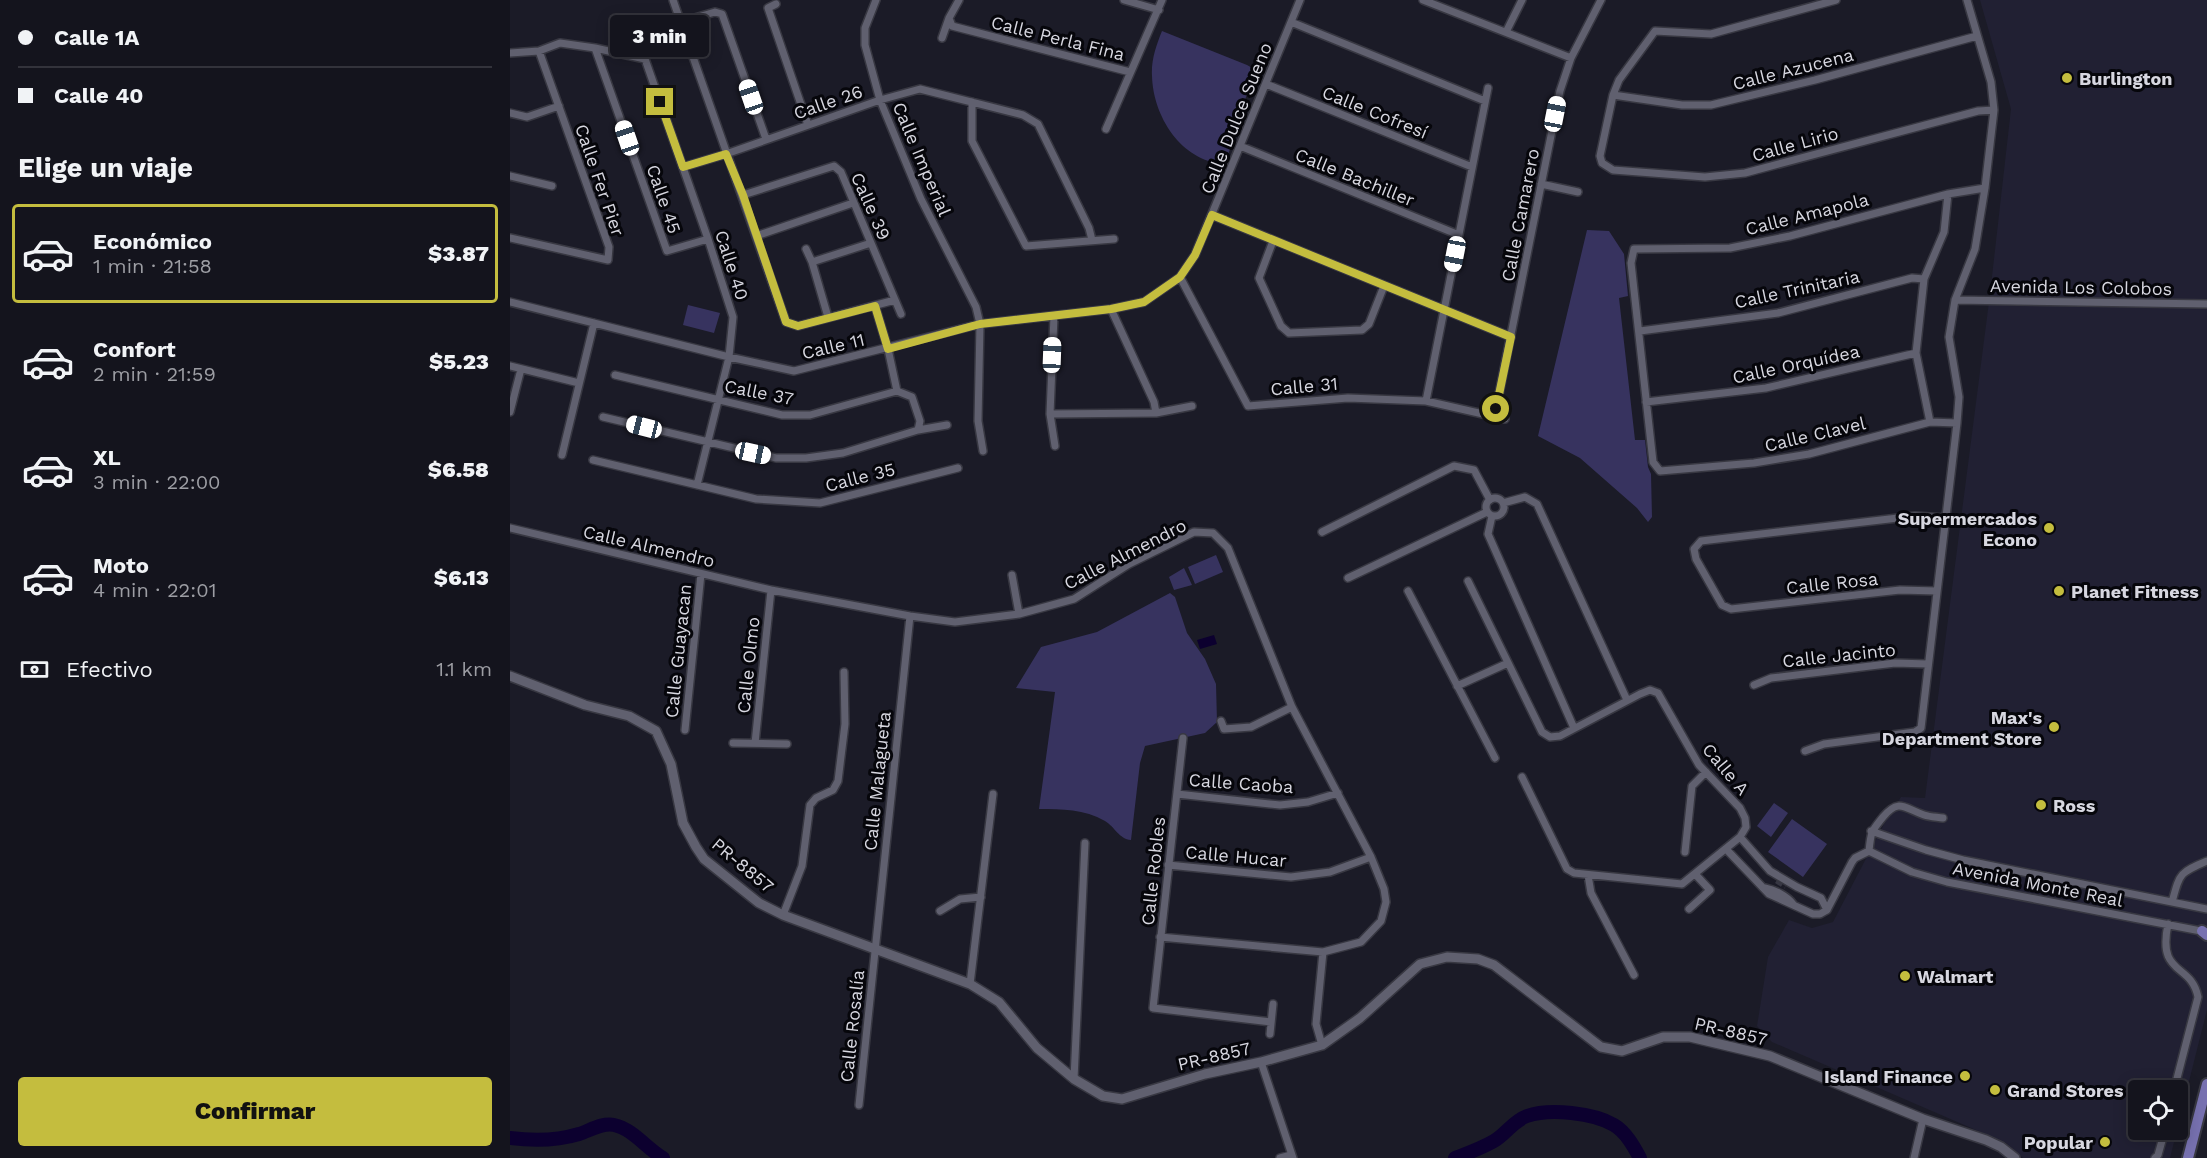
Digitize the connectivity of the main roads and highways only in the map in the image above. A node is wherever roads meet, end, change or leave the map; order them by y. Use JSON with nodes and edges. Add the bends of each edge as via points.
{"nodes":[{"id":1,"x":2207,"y":1084,"type":"edge"},
{"id":2,"x":2188,"y":1158,"type":"edge"}],
"edges":[{"from":1,"to":2,"type":"main road"}]}
